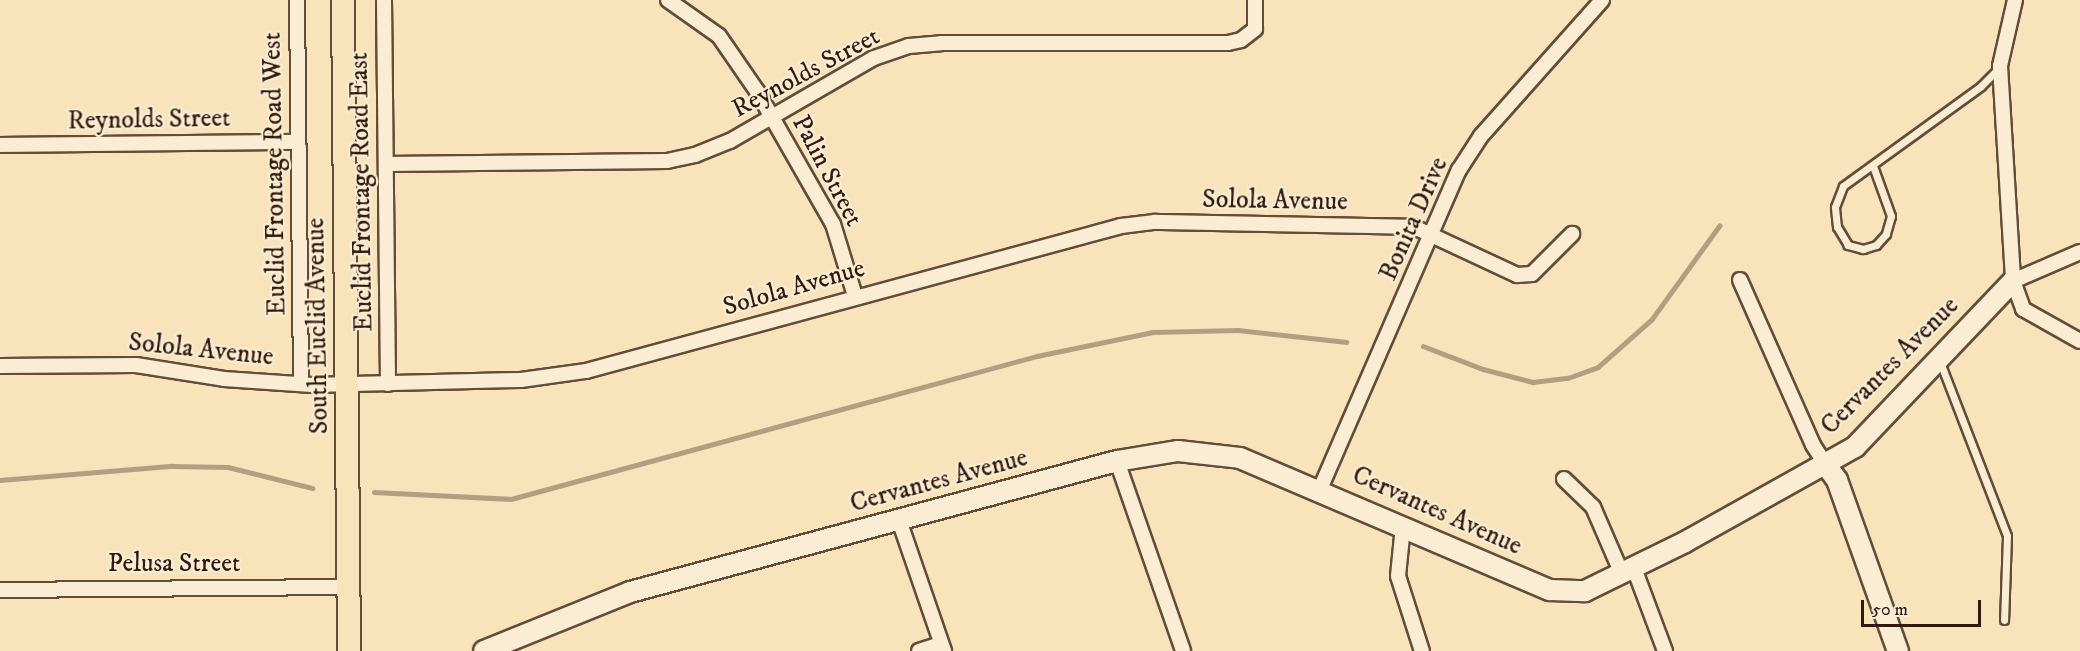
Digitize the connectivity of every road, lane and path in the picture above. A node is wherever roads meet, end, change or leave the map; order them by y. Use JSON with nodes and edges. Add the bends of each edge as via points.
{"nodes":[{"id":1,"x":297,"y":0,"type":"edge"},
{"id":2,"x":343,"y":0,"type":"edge"},
{"id":3,"x":384,"y":0,"type":"edge"},
{"id":4,"x":668,"y":0,"type":"edge"},
{"id":5,"x":1255,"y":0,"type":"edge"},
{"id":6,"x":1602,"y":0,"type":"edge"},
{"id":7,"x":2015,"y":0,"type":"edge"},
{"id":8,"x":2000,"y":66,"type":"junction"},
{"id":9,"x":771,"y":116,"type":"junction"},
{"id":10,"x":298,"y":142,"type":"junction"},
{"id":11,"x":0,"y":145,"type":"edge"},
{"id":12,"x":386,"y":164,"type":"junction"},
{"id":13,"x":1873,"y":166,"type":"junction"},
{"id":14,"x":1434,"y":234,"type":"junction"},
{"id":15,"x":1572,"y":234,"type":"dead end"},
{"id":16,"x":2080,"y":252,"type":"edge"},
{"id":17,"x":1740,"y":280,"type":"dead end"},
{"id":18,"x":2013,"y":281,"type":"junction"},
{"id":19,"x":855,"y":296,"type":"junction"},
{"id":20,"x":2080,"y":341,"type":"edge"},
{"id":21,"x":1939,"y":359,"type":"junction"},
{"id":22,"x":0,"y":366,"type":"edge"},
{"id":23,"x":301,"y":382,"type":"junction"},
{"id":24,"x":388,"y":384,"type":"junction"},
{"id":25,"x":348,"y":386,"type":"junction"},
{"id":26,"x":1117,"y":461,"type":"junction"},
{"id":27,"x":1826,"y":465,"type":"junction"},
{"id":28,"x":1564,"y":479,"type":"dead end"},
{"id":29,"x":1320,"y":489,"type":"junction"},
{"id":30,"x":899,"y":520,"type":"junction"},
{"id":31,"x":1403,"y":526,"type":"junction"},
{"id":32,"x":1628,"y":571,"type":"junction"},
{"id":33,"x":349,"y":587,"type":"junction"},
{"id":34,"x":0,"y":590,"type":"edge"},
{"id":35,"x":2004,"y":620,"type":"dead end"},
{"id":36,"x":943,"y":647,"type":"edge"},
{"id":37,"x":349,"y":651,"type":"edge"},
{"id":38,"x":484,"y":651,"type":"edge"},
{"id":39,"x":919,"y":651,"type":"edge"},
{"id":40,"x":1183,"y":651,"type":"edge"},
{"id":41,"x":1422,"y":651,"type":"edge"},
{"id":42,"x":1665,"y":651,"type":"edge"},
{"id":43,"x":1898,"y":651,"type":"edge"}],
"edges":[{"from":1,"to":10,"type":"street","name":"Euclid Frontage Road West"},
{"from":2,"to":25,"type":"main road","name":"South Euclid Avenue"},
{"from":3,"to":12,"type":"street","name":"Euclid Frontage Road East"},
{"from":4,"to":9,"type":"street","name":"Palin Street","via":[[719,36]]},
{"from":5,"to":9,"type":"street","name":"Reynolds Street","via":[[1255,29],[1234,41],[909,46],[874,58]]},
{"from":6,"to":14,"type":"street","name":"Bonita Drive","via":[[1481,136],[1459,170]]},
{"from":7,"to":8,"type":"street"},
{"from":8,"to":13,"type":"lane","via":[[1981,86]]},
{"from":8,"to":18,"type":"street"},
{"from":9,"to":12,"type":"street","name":"Reynolds Street","via":[[730,141],[668,161]]},
{"from":9,"to":19,"type":"street","name":"Palin Street","via":[[833,224]]},
{"from":10,"to":11,"type":"street","name":"Reynolds Street"},
{"from":10,"to":23,"type":"street","name":"Euclid Frontage Road West"},
{"from":12,"to":24,"type":"street","name":"Euclid Frontage Road East"},
{"from":13,"to":13,"type":"lane","via":[[1843,186],[1835,207],[1837,227],[1848,245],[1863,249],[1881,239],[1891,216]]},
{"from":14,"to":15,"type":"street","name":"Solola Avenue","via":[[1517,275],[1532,274]]},
{"from":14,"to":19,"type":"street","name":"Solola Avenue","via":[[1414,227],[1155,222],[1121,226]]},
{"from":14,"to":29,"type":"street","name":"Bonita Drive"},
{"from":16,"to":18,"type":"street"},
{"from":17,"to":27,"type":"street","via":[[1813,445]]},
{"from":18,"to":20,"type":"street","via":[[2023,309]]},
{"from":18,"to":21,"type":"street","name":"Cervantes Avenue"},
{"from":19,"to":24,"type":"street","name":"Solola Avenue","via":[[586,372],[521,380]]},
{"from":21,"to":27,"type":"street","name":"Cervantes Avenue","via":[[1855,447]]},
{"from":21,"to":35,"type":"lane","via":[[2007,536]]},
{"from":22,"to":23,"type":"street","name":"Solola Avenue","via":[[136,365],[224,379]]},
{"from":23,"to":25,"type":"street","name":"Solola Avenue"},
{"from":24,"to":25,"type":"street","name":"Solola Avenue"},
{"from":25,"to":33,"type":"main road","name":"South Euclid Avenue"},
{"from":26,"to":29,"type":"street","name":"Cervantes Avenue","via":[[1178,451],[1214,452]]},
{"from":26,"to":30,"type":"street","name":"Cervantes Avenue"},
{"from":26,"to":40,"type":"street"},
{"from":27,"to":32,"type":"street","name":"Cervantes Avenue"},
{"from":27,"to":43,"type":"street","via":[[1837,480]]},
{"from":28,"to":32,"type":"street","via":[[1593,507]]},
{"from":29,"to":31,"type":"street","name":"Cervantes Avenue"},
{"from":30,"to":36,"type":"street"},
{"from":30,"to":38,"type":"street","name":"Cervantes Avenue","via":[[630,592]]},
{"from":31,"to":32,"type":"street","name":"Cervantes Avenue","via":[[1550,590],[1585,591]]},
{"from":31,"to":41,"type":"street","via":[[1398,576]]},
{"from":32,"to":42,"type":"street"},
{"from":33,"to":34,"type":"street","name":"Pelusa Street"},
{"from":33,"to":37,"type":"main road","name":"South Euclid Avenue"},
{"from":36,"to":39,"type":"street"}]}
